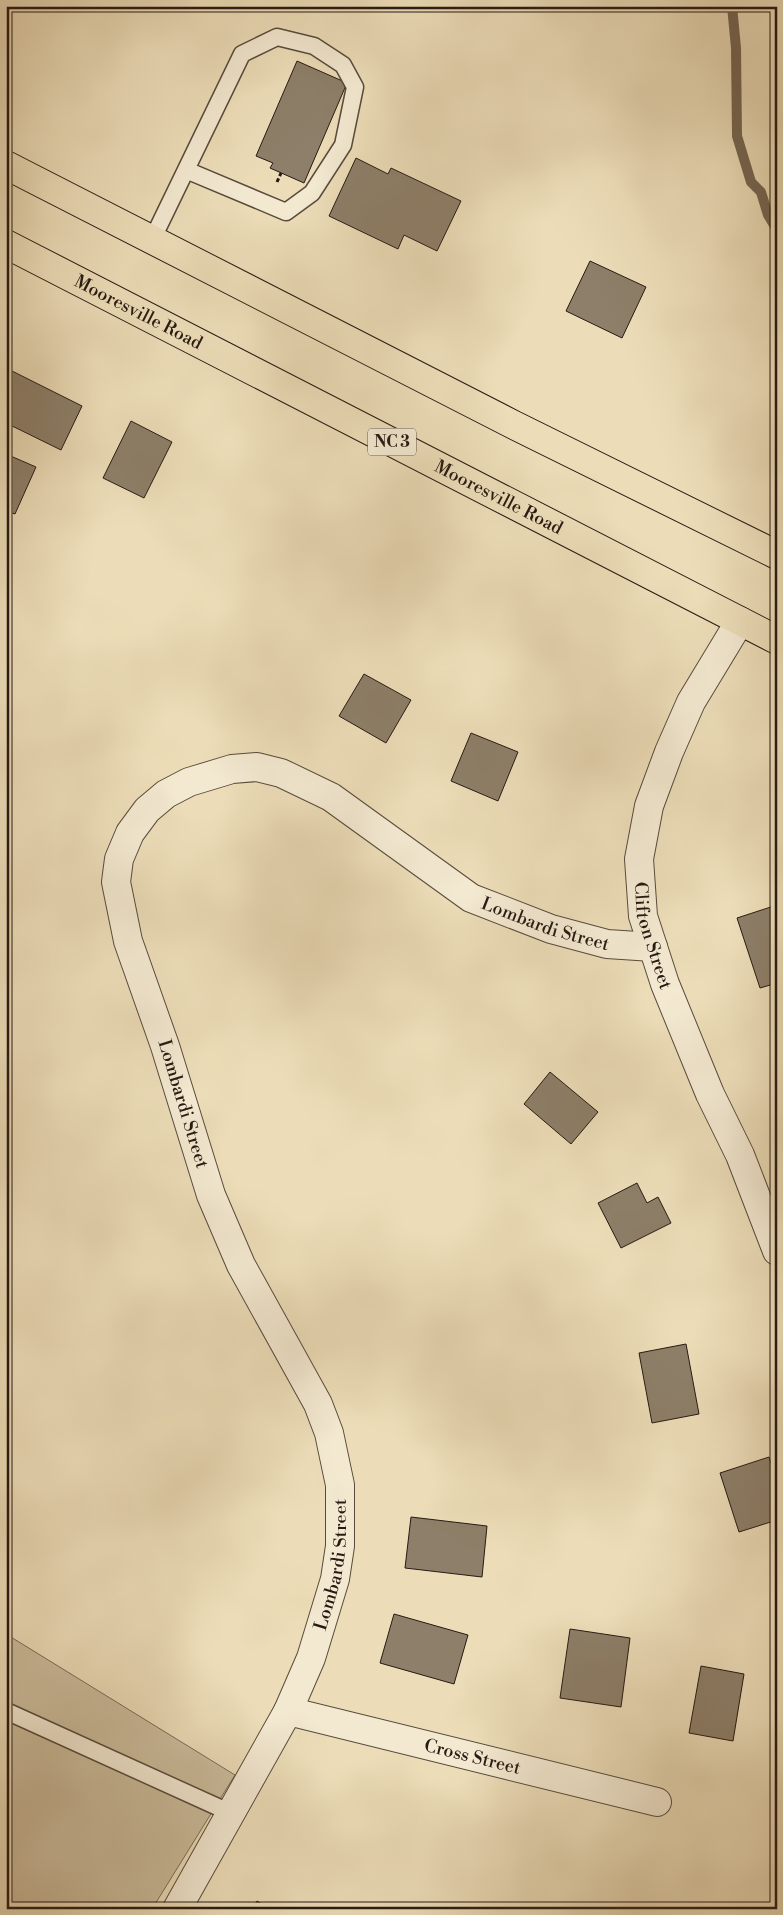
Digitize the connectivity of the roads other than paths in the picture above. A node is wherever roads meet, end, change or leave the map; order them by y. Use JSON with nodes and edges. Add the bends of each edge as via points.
{"nodes":[{"id":1,"x":6,"y":165,"type":"edge"},
{"id":2,"x":186,"y":170,"type":"junction"},
{"id":3,"x":152,"y":240,"type":"junction"},
{"id":4,"x":6,"y":244,"type":"edge"},
{"id":5,"x":777,"y":555,"type":"edge"},
{"id":6,"x":740,"y":621,"type":"junction"},
{"id":7,"x":777,"y":640,"type":"edge"},
{"id":8,"x":653,"y":947,"type":"junction"},
{"id":9,"x":777,"y":1250,"type":"edge"},
{"id":10,"x":6,"y":1711,"type":"edge"},
{"id":11,"x":288,"y":1711,"type":"junction"},
{"id":12,"x":657,"y":1802,"type":"dead end"},
{"id":13,"x":231,"y":1813,"type":"junction"},
{"id":14,"x":177,"y":1909,"type":"edge"}],
"edges":[{"from":1,"to":3,"type":"main road"},
{"from":2,"to":2,"type":"lane","via":[[242,54],[277,36],[314,46],[343,65],[355,87],[344,145],[312,193],[286,212]]},
{"from":2,"to":3,"type":"lane"},
{"from":3,"to":5,"type":"main road"},
{"from":4,"to":6,"type":"main road","name":"Mooresville Road","number":"NC 3"},
{"from":6,"to":7,"type":"main road","name":"Mooresville Road","number":"NC 3"},
{"from":6,"to":8,"type":"street","name":"Clifton Street","via":[[691,702],[649,806],[639,859],[643,916]]},
{"from":8,"to":9,"type":"street","name":"Clifton Street","via":[[710,1094],[740,1155]]},
{"from":8,"to":11,"type":"street","name":"Lombardi Street","via":[[607,944],[551,928],[471,898],[331,797],[281,773],[256,767],[232,769],[189,782],[166,794],[147,810],[130,833],[119,860],[116,882],[128,941],[165,1046],[211,1195],[241,1265],[318,1404],[329,1433],[340,1485],[340,1546],[335,1579],[311,1658]]},
{"from":10,"to":13,"type":"lane"},
{"from":11,"to":12,"type":"street","name":"Cross Street"},
{"from":11,"to":13,"type":"street","name":"Lombardi Street"},
{"from":13,"to":14,"type":"street","name":"Lombardi Street"}]}
